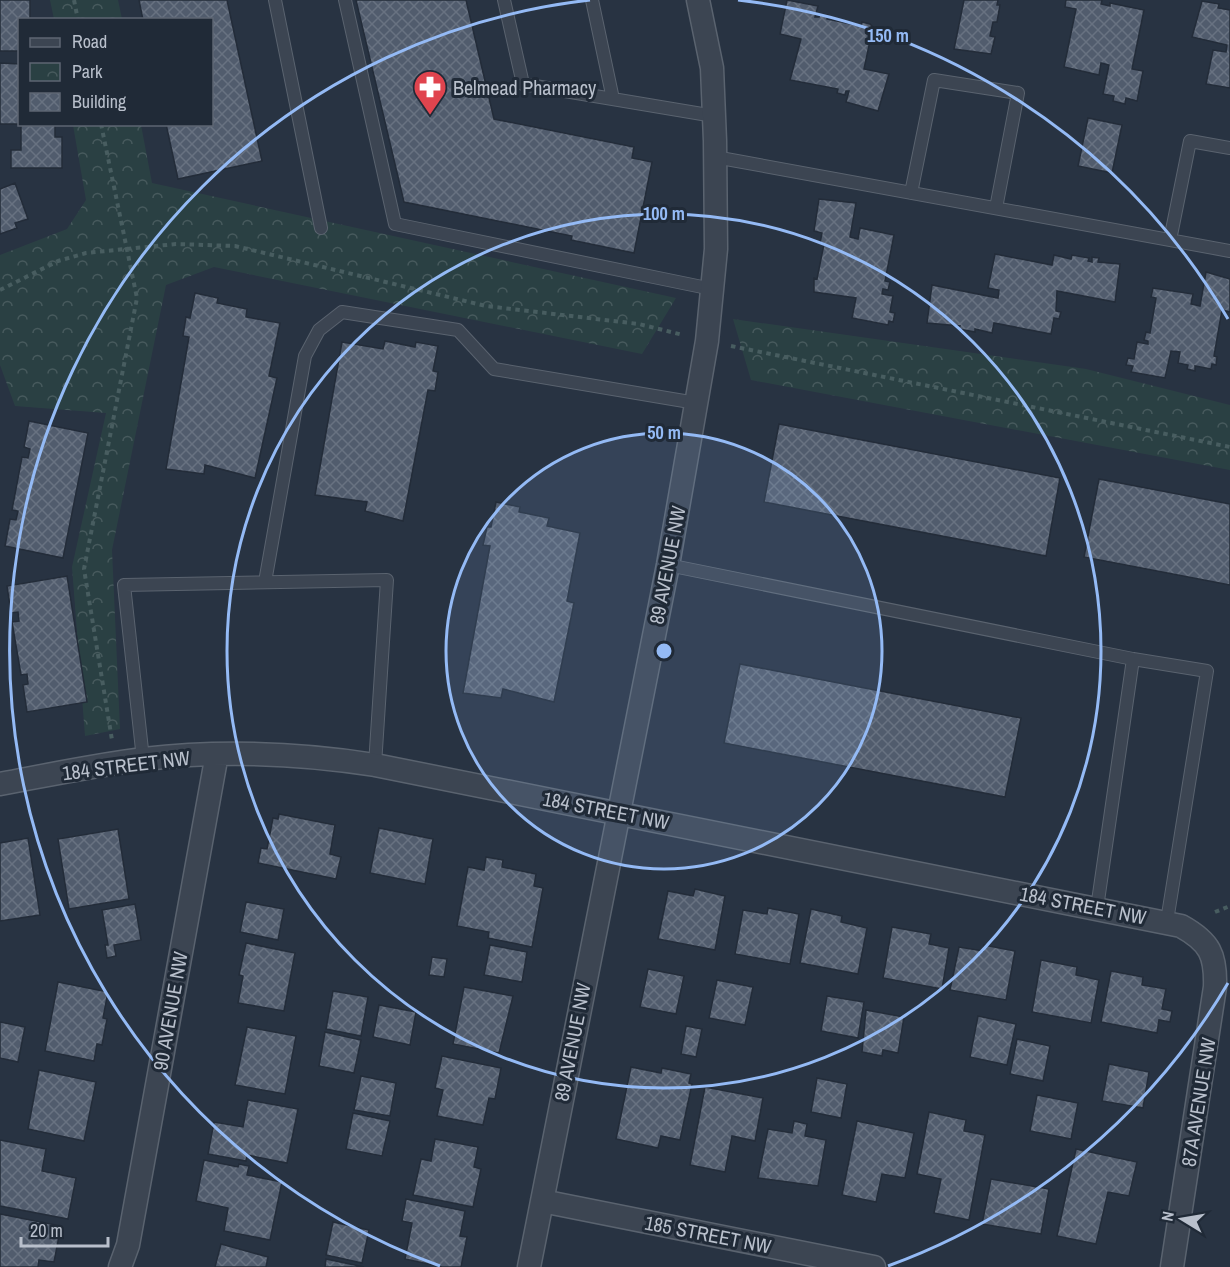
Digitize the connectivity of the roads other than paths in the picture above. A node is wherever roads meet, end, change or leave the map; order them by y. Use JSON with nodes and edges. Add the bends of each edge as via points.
{"nodes":[{"id":1,"x":275,"y":0,"type":"edge"},
{"id":2,"x":345,"y":0,"type":"edge"},
{"id":3,"x":504,"y":0,"type":"edge"},
{"id":4,"x":592,"y":0,"type":"edge"},
{"id":5,"x":698,"y":0,"type":"edge"},
{"id":6,"x":613,"y":99,"type":"junction"},
{"id":7,"x":714,"y":116,"type":"junction"},
{"id":8,"x":1230,"y":148,"type":"edge"},
{"id":9,"x":715,"y":157,"type":"junction"},
{"id":10,"x":911,"y":193,"type":"junction"},
{"id":11,"x":996,"y":208,"type":"junction"},
{"id":12,"x":321,"y":228,"type":"dead end"},
{"id":13,"x":1170,"y":240,"type":"junction"},
{"id":14,"x":1230,"y":251,"type":"edge"},
{"id":15,"x":712,"y":289,"type":"junction"},
{"id":16,"x":696,"y":403,"type":"junction"},
{"id":17,"x":668,"y":565,"type":"junction"},
{"id":18,"x":265,"y":582,"type":"junction"},
{"id":19,"x":1133,"y":659,"type":"junction"},
{"id":20,"x":217,"y":754,"type":"junction"},
{"id":21,"x":143,"y":759,"type":"junction"},
{"id":22,"x":375,"y":765,"type":"junction"},
{"id":23,"x":0,"y":784,"type":"edge"},
{"id":24,"x":617,"y":813,"type":"junction"},
{"id":25,"x":1097,"y":908,"type":"junction"},
{"id":26,"x":1167,"y":921,"type":"junction"},
{"id":27,"x":1203,"y":940,"type":"joint"},
{"id":28,"x":542,"y":1201,"type":"junction"},
{"id":29,"x":120,"y":1267,"type":"edge"},
{"id":30,"x":529,"y":1267,"type":"edge"},
{"id":31,"x":874,"y":1267,"type":"edge"},
{"id":32,"x":1172,"y":1267,"type":"edge"}],
"edges":[{"from":1,"to":12,"type":"lane"},
{"from":2,"to":15,"type":"lane","via":[[395,224]]},
{"from":3,"to":6,"type":"lane","via":[[523,84]]},
{"from":4,"to":6,"type":"lane"},
{"from":5,"to":7,"type":"street","name":"89 AVENUE NW","via":[[712,68]]},
{"from":6,"to":7,"type":"lane"},
{"from":7,"to":9,"type":"street","name":"89 AVENUE NW"},
{"from":8,"to":13,"type":"lane","via":[[1190,141]]},
{"from":9,"to":10,"type":"lane"},
{"from":9,"to":15,"type":"street","name":"89 AVENUE NW","via":[[716,249]]},
{"from":10,"to":11,"type":"lane"},
{"from":10,"to":11,"type":"lane","via":[[934,80],[1018,93]]},
{"from":11,"to":13,"type":"lane"},
{"from":13,"to":14,"type":"lane"},
{"from":15,"to":16,"type":"street","name":"89 AVENUE NW"},
{"from":16,"to":17,"type":"street","name":"89 AVENUE NW"},
{"from":16,"to":18,"type":"lane","via":[[494,369],[459,330],[342,312],[319,330],[305,356]]},
{"from":17,"to":19,"type":"lane"},
{"from":17,"to":24,"type":"street","name":"89 AVENUE NW"},
{"from":18,"to":21,"type":"lane","via":[[124,585]]},
{"from":18,"to":22,"type":"lane","via":[[387,580]]},
{"from":19,"to":25,"type":"lane"},
{"from":19,"to":26,"type":"lane","via":[[1207,670]]},
{"from":20,"to":21,"type":"street","name":"184 STREET NW"},
{"from":20,"to":22,"type":"street","name":"184 STREET NW","via":[[302,755]]},
{"from":20,"to":29,"type":"street","name":"90 AVENUE NW","via":[[130,1233]]},
{"from":21,"to":23,"type":"street","name":"184 STREET NW"},
{"from":22,"to":24,"type":"street","name":"184 STREET NW"},
{"from":24,"to":25,"type":"street","name":"184 STREET NW"},
{"from":24,"to":28,"type":"street","name":"89 AVENUE NW"},
{"from":25,"to":26,"type":"street","name":"184 STREET NW"},
{"from":26,"to":27,"type":"street","name":"184 STREET NW"},
{"from":27,"to":32,"type":"street","name":"87A AVENUE NW","via":[[1216,966],[1215,987]]},
{"from":28,"to":30,"type":"street","name":"89 AVENUE NW"},
{"from":28,"to":31,"type":"street","name":"185 STREET NW"}]}
